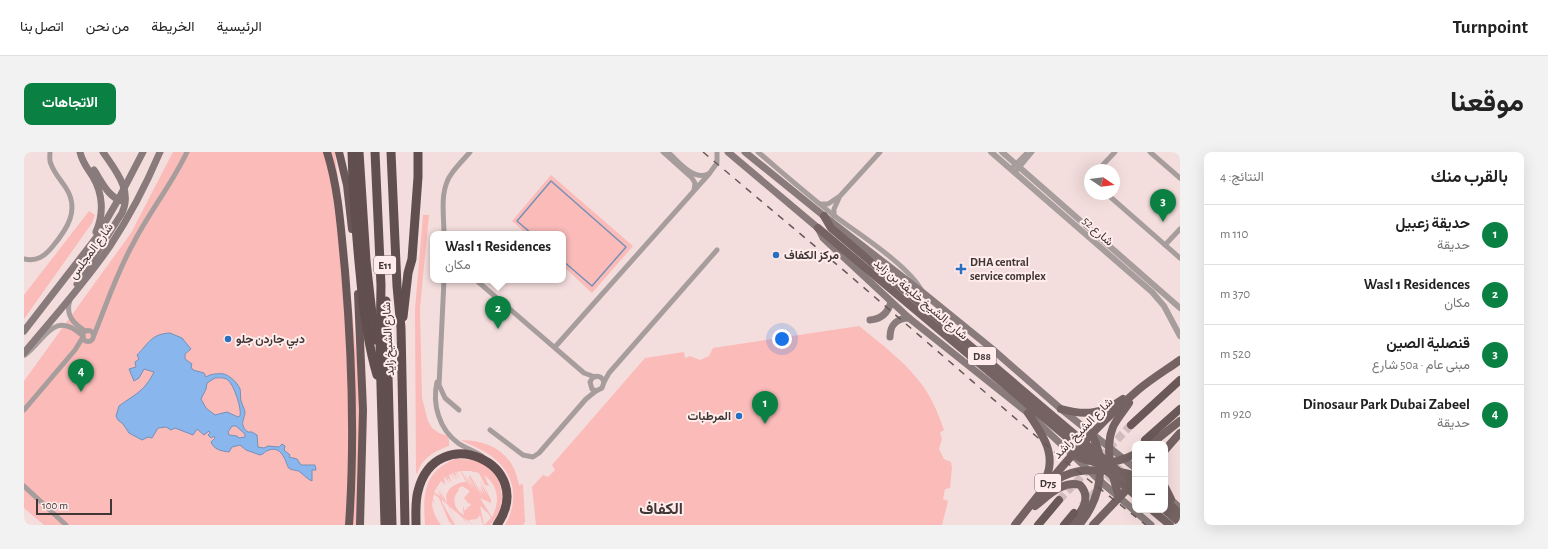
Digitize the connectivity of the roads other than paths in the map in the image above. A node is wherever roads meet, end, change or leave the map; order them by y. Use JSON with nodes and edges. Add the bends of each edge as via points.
{"nodes":[{"id":1,"x":50,"y":152,"type":"edge"},
{"id":2,"x":81,"y":152,"type":"edge"},
{"id":3,"x":103,"y":152,"type":"edge"},
{"id":4,"x":143,"y":152,"type":"edge"},
{"id":5,"x":160,"y":152,"type":"edge"},
{"id":6,"x":187,"y":152,"type":"edge"},
{"id":7,"x":327,"y":152,"type":"edge"},
{"id":8,"x":338,"y":152,"type":"edge"},
{"id":9,"x":352,"y":152,"type":"edge"},
{"id":10,"x":359,"y":152,"type":"edge"},
{"id":11,"x":375,"y":152,"type":"edge"},
{"id":12,"x":380,"y":152,"type":"edge"},
{"id":13,"x":391,"y":152,"type":"edge"},
{"id":14,"x":470,"y":152,"type":"edge"},
{"id":15,"x":663,"y":152,"type":"edge"},
{"id":16,"x":668,"y":152,"type":"edge"},
{"id":17,"x":717,"y":152,"type":"edge"},
{"id":18,"x":728,"y":152,"type":"edge"},
{"id":19,"x":745,"y":152,"type":"edge"},
{"id":20,"x":758,"y":152,"type":"edge"},
{"id":21,"x":880,"y":152,"type":"edge"},
{"id":22,"x":992,"y":152,"type":"edge"},
{"id":23,"x":1002,"y":152,"type":"edge"},
{"id":24,"x":1028,"y":152,"type":"edge"},
{"id":25,"x":1032,"y":152,"type":"edge"},
{"id":26,"x":1115,"y":152,"type":"edge"},
{"id":27,"x":1150,"y":152,"type":"edge"},
{"id":28,"x":419,"y":155,"type":"edge"},
{"id":29,"x":1104,"y":164,"type":"edge"},
{"id":30,"x":1018,"y":166,"type":"junction"},
{"id":31,"x":1013,"y":171,"type":"junction"},
{"id":32,"x":709,"y":174,"type":"junction"},
{"id":33,"x":1180,"y":178,"type":"edge"},
{"id":34,"x":124,"y":188,"type":"junction"},
{"id":35,"x":694,"y":190,"type":"junction"},
{"id":36,"x":840,"y":196,"type":"junction"},
{"id":37,"x":138,"y":199,"type":"junction"},
{"id":38,"x":122,"y":200,"type":"junction"},
{"id":39,"x":1114,"y":200,"type":"edge"},
{"id":40,"x":820,"y":204,"type":"junction"},
{"id":41,"x":824,"y":216,"type":"junction"},
{"id":42,"x":834,"y":216,"type":"junction"},
{"id":43,"x":818,"y":228,"type":"junction"},
{"id":44,"x":1180,"y":229,"type":"edge"},
{"id":45,"x":444,"y":231,"type":"edge"},
{"id":46,"x":1165,"y":245,"type":"junction"},
{"id":47,"x":87,"y":250,"type":"junction"},
{"id":48,"x":717,"y":250,"type":"dead end"},
{"id":49,"x":1180,"y":258,"type":"edge"},
{"id":50,"x":24,"y":259,"type":"edge"},
{"id":51,"x":882,"y":276,"type":"junction"},
{"id":52,"x":444,"y":283,"type":"edge"},
{"id":53,"x":480,"y":283,"type":"edge"},
{"id":54,"x":922,"y":292,"type":"junction"},
{"id":55,"x":73,"y":294,"type":"junction"},
{"id":56,"x":891,"y":302,"type":"junction"},
{"id":57,"x":1180,"y":308,"type":"edge"},
{"id":58,"x":100,"y":317,"type":"junction"},
{"id":59,"x":909,"y":318,"type":"junction"},
{"id":60,"x":870,"y":320,"type":"dead end"},
{"id":61,"x":401,"y":328,"type":"junction"},
{"id":62,"x":24,"y":331,"type":"edge"},
{"id":63,"x":88,"y":331,"type":"junction"},
{"id":64,"x":94,"y":335,"type":"junction"},
{"id":65,"x":1180,"y":336,"type":"edge"},
{"id":66,"x":83,"y":337,"type":"junction"},
{"id":67,"x":890,"y":337,"type":"dead end"},
{"id":68,"x":89,"y":342,"type":"junction"},
{"id":69,"x":555,"y":347,"type":"junction"},
{"id":70,"x":75,"y":350,"type":"junction"},
{"id":71,"x":24,"y":355,"type":"edge"},
{"id":72,"x":1180,"y":360,"type":"edge"},
{"id":73,"x":380,"y":367,"type":"junction"},
{"id":74,"x":584,"y":373,"type":"junction"},
{"id":75,"x":610,"y":373,"type":"junction"},
{"id":76,"x":439,"y":375,"type":"junction"},
{"id":77,"x":597,"y":377,"type":"junction"},
{"id":78,"x":1180,"y":380,"type":"edge"},
{"id":79,"x":604,"y":382,"type":"junction"},
{"id":80,"x":590,"y":385,"type":"junction"},
{"id":81,"x":381,"y":389,"type":"junction"},
{"id":82,"x":1138,"y":389,"type":"junction"},
{"id":83,"x":596,"y":391,"type":"junction"},
{"id":84,"x":586,"y":399,"type":"junction"},
{"id":85,"x":1061,"y":409,"type":"junction"},
{"id":86,"x":1180,"y":409,"type":"edge"},
{"id":87,"x":24,"y":410,"type":"edge"},
{"id":88,"x":458,"y":410,"type":"dead end"},
{"id":89,"x":1028,"y":413,"type":"junction"},
{"id":90,"x":1180,"y":421,"type":"edge"},
{"id":91,"x":1131,"y":425,"type":"tunnel mouth"},
{"id":92,"x":490,"y":430,"type":"dead end"},
{"id":93,"x":1180,"y":433,"type":"edge"},
{"id":94,"x":1092,"y":434,"type":"junction"},
{"id":95,"x":1149,"y":441,"type":"edge"},
{"id":96,"x":1150,"y":441,"type":"edge"},
{"id":97,"x":1171,"y":444,"type":"junction"},
{"id":98,"x":1109,"y":447,"type":"junction"},
{"id":99,"x":1168,"y":447,"type":"edge"},
{"id":100,"x":1168,"y":450,"type":"edge"},
{"id":101,"x":1073,"y":454,"type":"junction"},
{"id":102,"x":1132,"y":455,"type":"edge"},
{"id":103,"x":1123,"y":458,"type":"junction"},
{"id":104,"x":1110,"y":463,"type":"junction"},
{"id":105,"x":492,"y":465,"type":"junction"},
{"id":106,"x":1099,"y":466,"type":"junction"},
{"id":107,"x":1132,"y":466,"type":"edge"},
{"id":108,"x":1088,"y":470,"type":"junction"},
{"id":109,"x":1111,"y":472,"type":"junction"},
{"id":110,"x":1132,"y":475,"type":"edge"},
{"id":111,"x":1099,"y":480,"type":"junction"},
{"id":112,"x":1132,"y":483,"type":"edge"},
{"id":113,"x":1132,"y":484,"type":"edge"},
{"id":114,"x":24,"y":486,"type":"edge"},
{"id":115,"x":1132,"y":492,"type":"edge"},
{"id":116,"x":1042,"y":493,"type":"junction"},
{"id":117,"x":1119,"y":498,"type":"junction"},
{"id":118,"x":1168,"y":499,"type":"edge"},
{"id":119,"x":1168,"y":499,"type":"edge"},
{"id":120,"x":1059,"y":500,"type":"tunnel mouth"},
{"id":121,"x":1180,"y":508,"type":"edge"},
{"id":122,"x":1024,"y":513,"type":"junction"},
{"id":123,"x":1074,"y":513,"type":"tunnel mouth"},
{"id":124,"x":1156,"y":513,"type":"edge"},
{"id":125,"x":1168,"y":513,"type":"edge"},
{"id":126,"x":1180,"y":514,"type":"edge"},
{"id":127,"x":1180,"y":523,"type":"edge"},
{"id":128,"x":66,"y":525,"type":"edge"},
{"id":129,"x":349,"y":525,"type":"edge"},
{"id":130,"x":360,"y":525,"type":"edge"},
{"id":131,"x":385,"y":525,"type":"edge"},
{"id":132,"x":392,"y":525,"type":"edge"},
{"id":133,"x":406,"y":525,"type":"edge"},
{"id":134,"x":416,"y":525,"type":"edge"},
{"id":135,"x":497,"y":525,"type":"edge"},
{"id":136,"x":1015,"y":525,"type":"edge"},
{"id":137,"x":1038,"y":525,"type":"edge"},
{"id":138,"x":1064,"y":525,"type":"edge"},
{"id":139,"x":1072,"y":525,"type":"edge"},
{"id":140,"x":1079,"y":525,"type":"edge"},
{"id":141,"x":1092,"y":525,"type":"edge"},
{"id":142,"x":1151,"y":525,"type":"edge"},
{"id":143,"x":1170,"y":525,"type":"edge"}],
"edges":[{"from":1,"to":50,"type":"street","via":[[52,166],[69,194],[72,207],[70,219],[65,231],[44,256],[33,260]]},
{"from":2,"to":38,"type":"main road","via":[[108,191]]},
{"from":2,"to":47,"type":"main road","via":[[98,187],[101,203],[99,224]]},
{"from":3,"to":34,"type":"main road","via":[[120,177]]},
{"from":4,"to":34,"type":"main road","name":"شارع المجلس"},
{"from":5,"to":37,"type":"main road","name":"شارع المجلس"},
{"from":6,"to":58,"type":"street","via":[[134,241]]},
{"from":7,"to":129,"type":"highway","via":[[338,205],[349,329],[353,436]]},
{"from":8,"to":130,"type":"highway","via":[[348,199],[359,314],[363,410]]},
{"from":9,"to":81,"type":"highway","via":[[363,305],[370,350]]},
{"from":10,"to":73,"type":"highway","via":[[368,275]]},
{"from":11,"to":73,"type":"highway","via":[[381,285]]},
{"from":12,"to":132,"type":"highway","name":"شارع الشيخ زايد","number":"E11"},
{"from":13,"to":61,"type":"highway","name":"شارع الشيخ زايد","number":"E11"},
{"from":14,"to":45,"type":"street","via":[[446,183],[443,198]]},
{"from":15,"to":35,"type":"street","via":[[692,178],[695,183]]},
{"from":16,"to":32,"type":"street","via":[[695,175]]},
{"from":17,"to":32,"type":"street","via":[[717,163]]},
{"from":18,"to":43,"type":"main road","name":"شارع الشيخ خليفة بن زايد","number":"D88"},
{"from":19,"to":41,"type":"main road","name":"شارع الشيخ خليفة بن زايد","number":"D88"},
{"from":20,"to":40,"type":"street"},
{"from":21,"to":36,"type":"street"},
{"from":22,"to":31,"type":"street","name":"شارع 52"},
{"from":23,"to":30,"type":"street","name":"شارع 52"},
{"from":24,"to":30,"type":"street"},
{"from":25,"to":30,"type":"street"},
{"from":26,"to":29,"type":"street"},
{"from":27,"to":33,"type":"street"},
{"from":28,"to":61,"type":"highway","via":[[412,259]]},
{"from":30,"to":31,"type":"street"},
{"from":30,"to":57,"type":"street","name":"شارع 52"},
{"from":31,"to":65,"type":"street","name":"شارع 52","via":[[1155,296],[1167,310]]},
{"from":32,"to":35,"type":"street"},
{"from":34,"to":38,"type":"main road","name":"شارع المجلس"},
{"from":35,"to":69,"type":"street"},
{"from":36,"to":40,"type":"street","via":[[828,204]]},
{"from":36,"to":42,"type":"street","via":[[834,209]]},
{"from":37,"to":38,"type":"main road"},
{"from":37,"to":55,"type":"main road","name":"شارع المجلس","via":[[110,246]]},
{"from":38,"to":47,"type":"main road","name":"شارع المجلس"},
{"from":38,"to":55,"type":"main road","via":[[122,213],[80,277]]},
{"from":39,"to":46,"type":"street"},
{"from":40,"to":42,"type":"street"},
{"from":41,"to":51,"type":"main road","name":"شارع الشيخ خليفة بن زايد","number":"D88","via":[[831,228]]},
{"from":41,"to":54,"type":"main road"},
{"from":42,"to":54,"type":"street","via":[[886,254],[911,276]]},
{"from":43,"to":51,"type":"main road","name":"شارع الشيخ خليفة بن زايد","number":"D88"},
{"from":43,"to":56,"type":"main road","via":[[823,238]]},
{"from":44,"to":46,"type":"street"},
{"from":46,"to":49,"type":"street"},
{"from":47,"to":62,"type":"main road","name":"شارع المجلس"},
{"from":48,"to":75,"type":"street"},
{"from":51,"to":112,"type":"main road","name":"شارع الشيخ خليفة بن زايد","number":"D88","bridge":true},
{"from":51,"to":115,"type":"main road","name":"شارع الشيخ خليفة بن زايد","number":"D88","bridge":true},
{"from":52,"to":76,"type":"street"},
{"from":53,"to":69,"type":"street"},
{"from":54,"to":85,"type":"main road"},
{"from":55,"to":63,"type":"street","via":[[69,316],[75,324]]},
{"from":55,"to":71,"type":"main road","name":"شارع المجلس"},
{"from":56,"to":59,"type":"main road"},
{"from":56,"to":60,"type":"main road","via":[[884,315]]},
{"from":58,"to":63,"type":"street"},
{"from":58,"to":64,"type":"street"},
{"from":59,"to":67,"type":"main road","via":[[895,323]]},
{"from":59,"to":89,"type":"main road"},
{"from":61,"to":133,"type":"highway","name":"شارع الشيخ زايد","number":"E11"},
{"from":63,"to":64,"type":"street"},
{"from":63,"to":66,"type":"street"},
{"from":64,"to":68,"type":"street"},
{"from":66,"to":68,"type":"street"},
{"from":66,"to":70,"type":"street"},
{"from":66,"to":71,"type":"street","via":[[67,325],[56,326]]},
{"from":68,"to":70,"type":"street"},
{"from":69,"to":74,"type":"street"},
{"from":70,"to":87,"type":"street"},
{"from":72,"to":82,"type":"main road","name":"شارع الشيخ راشد","number":"D75"},
{"from":73,"to":81,"type":"highway"},
{"from":74,"to":77,"type":"street"},
{"from":74,"to":80,"type":"street"},
{"from":75,"to":77,"type":"street"},
{"from":75,"to":79,"type":"street"},
{"from":76,"to":88,"type":"street","via":[[439,385],[445,398]]},
{"from":76,"to":105,"type":"street","via":[[436,405],[445,429],[458,442],[480,454]]},
{"from":77,"to":79,"type":"street"},
{"from":77,"to":80,"type":"street"},
{"from":78,"to":91,"type":"highway"},
{"from":79,"to":83,"type":"street","via":[[602,388]]},
{"from":80,"to":83,"type":"street"},
{"from":80,"to":84,"type":"street"},
{"from":81,"to":131,"type":"highway"},
{"from":82,"to":85,"type":"main road","via":[[1113,405],[1094,413]]},
{"from":82,"to":94,"type":"main road","name":"شارع الشيخ راشد","number":"D75"},
{"from":82,"to":98,"type":"main road","via":[[1116,422]]},
{"from":83,"to":84,"type":"street"},
{"from":84,"to":92,"type":"street","via":[[533,457],[523,455]]},
{"from":85,"to":94,"type":"main road"},
{"from":86,"to":95,"type":"highway"},
{"from":89,"to":101,"type":"main road"},
{"from":89,"to":122,"type":"main road","via":[[1047,443],[1050,458],[1046,478]]},
{"from":90,"to":96,"type":"main road"},
{"from":93,"to":97,"type":"main road"},
{"from":94,"to":98,"type":"main road"},
{"from":94,"to":101,"type":"main road","name":"شارع الشيخ راشد","number":"D75"},
{"from":94,"to":106,"type":"main road","via":[[1097,447]]},
{"from":97,"to":99,"type":"main road"},
{"from":97,"to":100,"type":"main road"},
{"from":98,"to":103,"type":"main road"},
{"from":98,"to":104,"type":"main road"},
{"from":101,"to":106,"type":"main road"},
{"from":101,"to":108,"type":"main road"},
{"from":101,"to":116,"type":"main road","name":"شارع الشيخ راشد","number":"D75"},
{"from":102,"to":103,"type":"main road"},
{"from":103,"to":104,"type":"main road"},
{"from":103,"to":107,"type":"main road"},
{"from":104,"to":106,"type":"main road"},
{"from":104,"to":109,"type":"main road"},
{"from":105,"to":134,"type":"highway","via":[[479,457],[462,454],[450,455],[434,463],[418,490]]},
{"from":105,"to":135,"type":"highway","via":[[502,476],[506,489],[504,511]]},
{"from":106,"to":108,"type":"main road"},
{"from":106,"to":109,"type":"main road"},
{"from":106,"to":111,"type":"main road"},
{"from":108,"to":111,"type":"main road"},
{"from":108,"to":116,"type":"main road","via":[[1072,472]]},
{"from":109,"to":110,"type":"main road"},
{"from":109,"to":117,"type":"main road"},
{"from":111,"to":117,"type":"main road"},
{"from":111,"to":140,"type":"main road","via":[[1092,506]]},
{"from":113,"to":117,"type":"main road"},
{"from":114,"to":128,"type":"street"},
{"from":116,"to":122,"type":"main road","name":"شارع الشيخ راشد","number":"D75"},
{"from":117,"to":141,"type":"main road"},
{"from":117,"to":142,"type":"main road"},
{"from":118,"to":121,"type":"main road"},
{"from":119,"to":126,"type":"main road"},
{"from":120,"to":137,"type":"highway","number":"D75"},
{"from":122,"to":136,"type":"main road","name":"شارع الشيخ راشد","number":"D75"},
{"from":122,"to":139,"type":"main road","via":[[1063,486],[1078,485],[1085,492],[1085,504]]},
{"from":123,"to":138,"type":"highway"},
{"from":124,"to":143,"type":"main road"},
{"from":125,"to":127,"type":"main road"}]}
